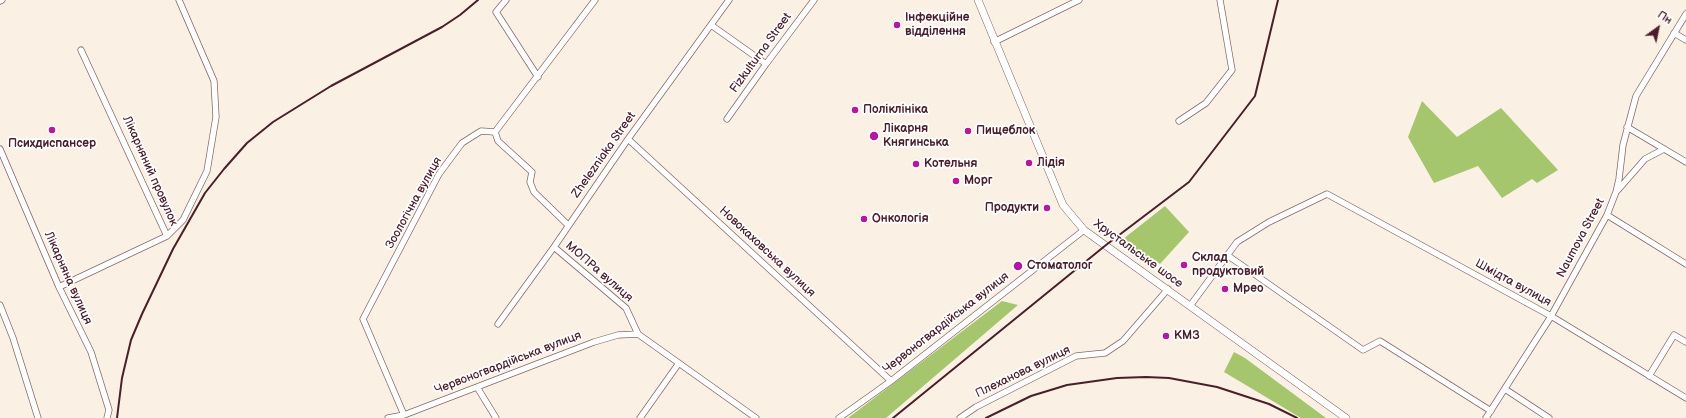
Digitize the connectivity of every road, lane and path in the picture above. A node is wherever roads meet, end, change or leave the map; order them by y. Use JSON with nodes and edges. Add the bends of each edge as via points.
{"nodes":[{"id":1,"x":179,"y":0,"type":"edge"},
{"id":2,"x":506,"y":0,"type":"edge"},
{"id":3,"x":595,"y":0,"type":"edge"},
{"id":4,"x":729,"y":0,"type":"edge"},
{"id":5,"x":814,"y":0,"type":"edge"},
{"id":6,"x":978,"y":0,"type":"edge"},
{"id":7,"x":1079,"y":0,"type":"edge"},
{"id":8,"x":1220,"y":0,"type":"edge"},
{"id":9,"x":1686,"y":14,"type":"edge"},
{"id":10,"x":711,"y":25,"type":"junction"},
{"id":11,"x":1674,"y":33,"type":"junction"},
{"id":12,"x":1686,"y":40,"type":"edge"},
{"id":13,"x":994,"y":42,"type":"junction"},
{"id":14,"x":81,"y":50,"type":"dead end"},
{"id":15,"x":766,"y":64,"type":"junction"},
{"id":16,"x":538,"y":77,"type":"junction"},
{"id":17,"x":728,"y":119,"type":"dead end"},
{"id":18,"x":1179,"y":121,"type":"dead end"},
{"id":19,"x":1627,"y":127,"type":"junction"},
{"id":20,"x":495,"y":132,"type":"junction"},
{"id":21,"x":628,"y":139,"type":"junction"},
{"id":22,"x":0,"y":149,"type":"edge"},
{"id":23,"x":1664,"y":149,"type":"junction"},
{"id":24,"x":1686,"y":162,"type":"edge"},
{"id":25,"x":1616,"y":192,"type":"junction"},
{"id":26,"x":1607,"y":215,"type":"junction"},
{"id":27,"x":568,"y":225,"type":"junction"},
{"id":28,"x":1084,"y":230,"type":"junction"},
{"id":29,"x":167,"y":236,"type":"junction"},
{"id":30,"x":554,"y":247,"type":"junction"},
{"id":31,"x":1227,"y":255,"type":"junction"},
{"id":32,"x":1686,"y":264,"type":"edge"},
{"id":33,"x":59,"y":287,"type":"junction"},
{"id":34,"x":1168,"y":289,"type":"junction"},
{"id":35,"x":0,"y":305,"type":"edge"},
{"id":36,"x":1190,"y":306,"type":"junction"},
{"id":37,"x":1550,"y":316,"type":"junction"},
{"id":38,"x":498,"y":324,"type":"dead end"},
{"id":39,"x":638,"y":334,"type":"junction"},
{"id":40,"x":1686,"y":342,"type":"edge"},
{"id":41,"x":679,"y":363,"type":"junction"},
{"id":42,"x":1649,"y":376,"type":"junction"},
{"id":43,"x":891,"y":380,"type":"junction"},
{"id":44,"x":477,"y":387,"type":"junction"},
{"id":45,"x":1505,"y":389,"type":"junction"},
{"id":46,"x":1686,"y":398,"type":"edge"},
{"id":47,"x":1491,"y":411,"type":"junction"},
{"id":48,"x":404,"y":415,"type":"junction"},
{"id":49,"x":38,"y":418,"type":"edge"},
{"id":50,"x":107,"y":418,"type":"edge"},
{"id":51,"x":388,"y":418,"type":"edge"},
{"id":52,"x":496,"y":418,"type":"edge"},
{"id":53,"x":640,"y":418,"type":"edge"},
{"id":54,"x":756,"y":418,"type":"edge"},
{"id":55,"x":839,"y":418,"type":"edge"},
{"id":56,"x":960,"y":418,"type":"edge"},
{"id":57,"x":1346,"y":418,"type":"edge"},
{"id":58,"x":1486,"y":418,"type":"edge"},
{"id":59,"x":1549,"y":418,"type":"edge"}],
"edges":[{"from":1,"to":29,"type":"street","via":[[214,81],[216,117],[207,170],[183,220]]},
{"from":2,"to":16,"type":"street","via":[[496,12]]},
{"from":3,"to":16,"type":"street"},
{"from":4,"to":10,"type":"street","name":"Zhelezniaka Street"},
{"from":5,"to":15,"type":"street","name":"Fizkulturna Street"},
{"from":6,"to":13,"type":"street","name":"Хрустальське шосе"},
{"from":7,"to":13,"type":"street"},
{"from":8,"to":18,"type":"street","via":[[1232,70],[1206,103]]},
{"from":9,"to":11,"type":"street","name":"Naumova Street"},
{"from":10,"to":15,"type":"street"},
{"from":10,"to":21,"type":"street","name":"Zhelezniaka Street"},
{"from":11,"to":12,"type":"street"},
{"from":11,"to":19,"type":"street","name":"Naumova Street","via":[[1636,96]]},
{"from":13,"to":28,"type":"street","name":"Хрустальське шосе","via":[[1063,205]]},
{"from":14,"to":29,"type":"street","name":"Лікарняний провулок"},
{"from":15,"to":17,"type":"street","name":"Fizkulturna Street"},
{"from":16,"to":20,"type":"street"},
{"from":19,"to":23,"type":"street"},
{"from":19,"to":25,"type":"street","name":"Naumova Street"},
{"from":20,"to":27,"type":"street","via":[[498,141],[532,172],[530,182],[534,192]]},
{"from":20,"to":48,"type":"street","name":"Зоологічна вулиця","via":[[481,131],[462,143],[439,174],[363,320]]},
{"from":21,"to":27,"type":"street","name":"Zhelezniaka Street"},
{"from":21,"to":43,"type":"street","name":"Новокаховська вулиця"},
{"from":22,"to":33,"type":"street","name":"Лікарняна вулиця"},
{"from":23,"to":24,"type":"street"},
{"from":23,"to":25,"type":"street","via":[[1645,159]]},
{"from":25,"to":26,"type":"street","name":"Naumova Street"},
{"from":26,"to":32,"type":"street"},
{"from":26,"to":37,"type":"street","name":"Naumova Street"},
{"from":27,"to":30,"type":"street","name":"Zhelezniaka Street"},
{"from":28,"to":34,"type":"street","name":"Хрустальське шосе"},
{"from":28,"to":43,"type":"street","name":"Червоногвардійська вулиця"},
{"from":29,"to":33,"type":"street","name":"Лікарняний провулок"},
{"from":30,"to":38,"type":"street","name":"Zhelezniaka Street"},
{"from":30,"to":39,"type":"street","name":"МОПРа вулиця","via":[[626,308]]},
{"from":31,"to":36,"type":"street"},
{"from":31,"to":37,"type":"street","name":"Шмідта вулиця","via":[[1237,242],[1269,222],[1327,194]]},
{"from":31,"to":47,"type":"street","via":[[1363,350],[1380,341]]},
{"from":33,"to":50,"type":"street","name":"Лікарняна вулиця","via":[[91,352],[109,410]]},
{"from":34,"to":36,"type":"street","name":"Хрустальське шосе"},
{"from":34,"to":56,"type":"street","name":"Плеханова вулиця","via":[[1123,341],[1105,353],[1076,356],[976,407]]},
{"from":35,"to":49,"type":"street"},
{"from":36,"to":57,"type":"street","name":"Хрустальське шосе"},
{"from":37,"to":42,"type":"street","name":"Шмідта вулиця"},
{"from":37,"to":45,"type":"street","name":"Naumova Street"},
{"from":39,"to":41,"type":"street","name":"МОПРа вулиця"},
{"from":39,"to":44,"type":"street","name":"Червоногвардійська вулиця","via":[[618,335],[594,342]]},
{"from":40,"to":42,"type":"street","via":[[1674,335]]},
{"from":41,"to":53,"type":"street"},
{"from":41,"to":54,"type":"street","name":"МОПРа вулиця"},
{"from":42,"to":46,"type":"street","name":"Шмідта вулиця"},
{"from":43,"to":55,"type":"street","name":"Червоногвардійська вулиця"},
{"from":44,"to":48,"type":"street","name":"Червоногвардійська вулиця"},
{"from":44,"to":52,"type":"street"},
{"from":45,"to":47,"type":"street","name":"Naumova Street"},
{"from":45,"to":59,"type":"street"},
{"from":47,"to":58,"type":"street","name":"Naumova Street"},
{"from":48,"to":51,"type":"street","name":"Червоногвардійська вулиця"}]}
